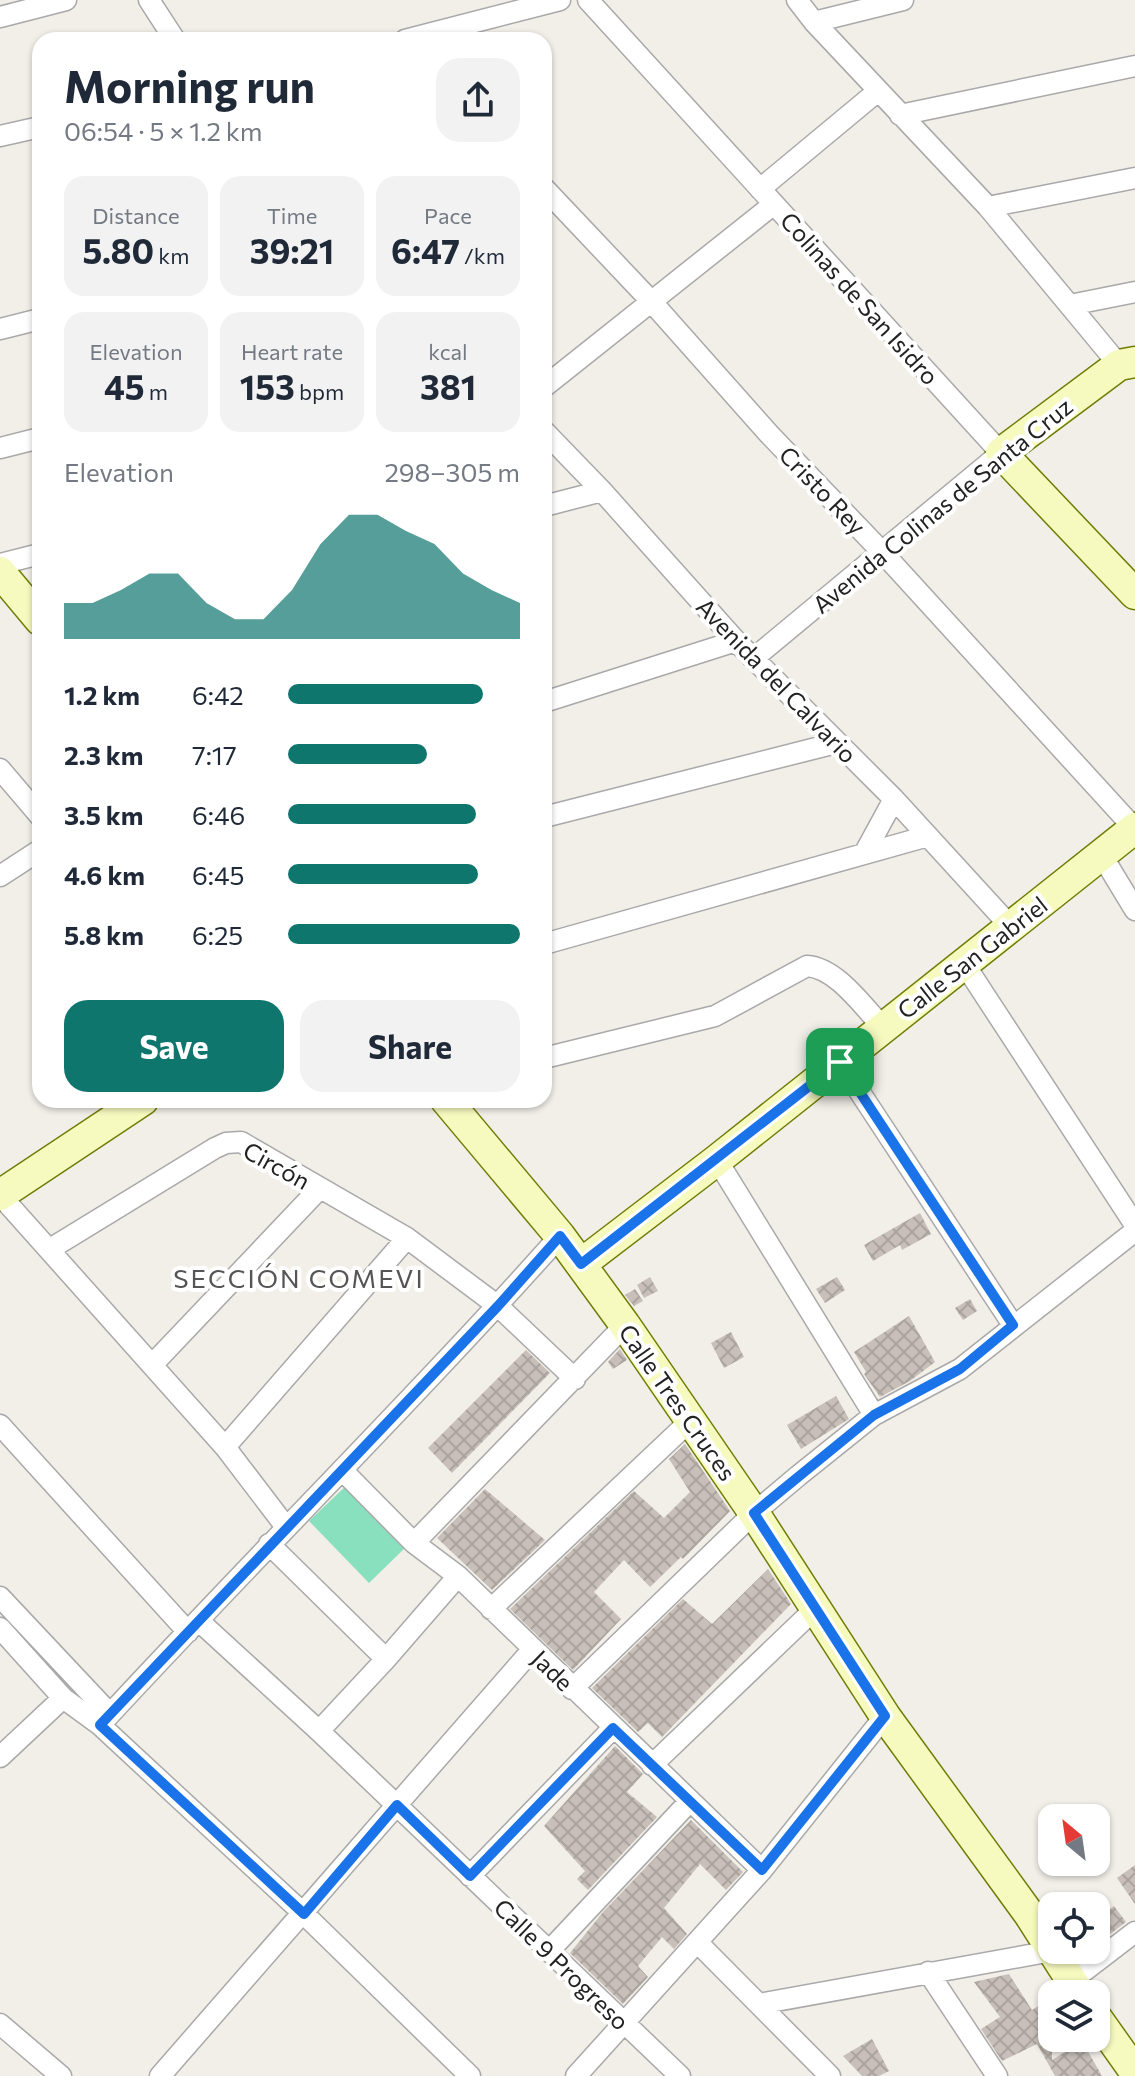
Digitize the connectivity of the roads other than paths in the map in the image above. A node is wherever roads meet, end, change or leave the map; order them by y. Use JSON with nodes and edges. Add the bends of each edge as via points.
{"nodes":[{"id":1,"x":66,"y":0,"type":"edge"},
{"id":2,"x":149,"y":0,"type":"edge"},
{"id":3,"x":560,"y":0,"type":"edge"},
{"id":4,"x":588,"y":0,"type":"edge"},
{"id":5,"x":797,"y":0,"type":"edge"},
{"id":6,"x":903,"y":0,"type":"edge"},
{"id":7,"x":0,"y":17,"type":"edge"},
{"id":8,"x":814,"y":22,"type":"junction"},
{"id":9,"x":169,"y":32,"type":"edge"},
{"id":10,"x":436,"y":32,"type":"edge"},
{"id":11,"x":1135,"y":66,"type":"edge"},
{"id":12,"x":878,"y":91,"type":"junction"},
{"id":13,"x":900,"y":115,"type":"junction"},
{"id":14,"x":32,"y":129,"type":"edge"},
{"id":15,"x":0,"y":136,"type":"edge"},
{"id":16,"x":1135,"y":178,"type":"edge"},
{"id":17,"x":552,"y":196,"type":"edge"},
{"id":18,"x":767,"y":196,"type":"junction"},
{"id":19,"x":988,"y":207,"type":"junction"},
{"id":20,"x":1135,"y":292,"type":"edge"},
{"id":21,"x":650,"y":300,"type":"junction"},
{"id":22,"x":1070,"y":305,"type":"junction"},
{"id":23,"x":32,"y":321,"type":"edge"},
{"id":24,"x":0,"y":329,"type":"edge"},
{"id":25,"x":1127,"y":363,"type":"edge"},
{"id":26,"x":552,"y":380,"type":"edge"},
{"id":27,"x":552,"y":439,"type":"edge"},
{"id":28,"x":32,"y":440,"type":"edge"},
{"id":29,"x":0,"y":448,"type":"edge"},
{"id":30,"x":1001,"y":453,"type":"junction"},
{"id":31,"x":602,"y":491,"type":"junction"},
{"id":32,"x":552,"y":504,"type":"edge"},
{"id":33,"x":883,"y":553,"type":"junction"},
{"id":34,"x":32,"y":556,"type":"edge"},
{"id":35,"x":0,"y":564,"type":"edge"},
{"id":36,"x":0,"y":572,"type":"edge"},
{"id":37,"x":1135,"y":594,"type":"edge"},
{"id":38,"x":32,"y":610,"type":"edge"},
{"id":39,"x":736,"y":641,"type":"junction"},
{"id":40,"x":754,"y":658,"type":"junction"},
{"id":41,"x":552,"y":699,"type":"edge"},
{"id":42,"x":836,"y":743,"type":"junction"},
{"id":43,"x":0,"y":769,"type":"edge"},
{"id":44,"x":894,"y":799,"type":"junction"},
{"id":45,"x":32,"y":807,"type":"edge"},
{"id":46,"x":552,"y":815,"type":"edge"},
{"id":47,"x":1135,"y":828,"type":"edge"},
{"id":48,"x":928,"y":836,"type":"junction"},
{"id":49,"x":864,"y":854,"type":"junction"},
{"id":50,"x":1101,"y":854,"type":"junction"},
{"id":51,"x":32,"y":855,"type":"edge"},
{"id":52,"x":0,"y":876,"type":"edge"},
{"id":53,"x":1135,"y":910,"type":"edge"},
{"id":54,"x":1012,"y":928,"type":"junction"},
{"id":55,"x":552,"y":942,"type":"edge"},
{"id":56,"x":965,"y":965,"type":"junction"},
{"id":57,"x":883,"y":1027,"type":"junction"},
{"id":58,"x":552,"y":1056,"type":"edge"},
{"id":59,"x":840,"y":1062,"type":"junction"},
{"id":60,"x":131,"y":1108,"type":"edge"},
{"id":61,"x":453,"y":1108,"type":"edge"},
{"id":62,"x":717,"y":1160,"type":"junction"},
{"id":63,"x":320,"y":1188,"type":"junction"},
{"id":64,"x":0,"y":1195,"type":"edge"},
{"id":65,"x":1135,"y":1228,"type":"edge"},
{"id":66,"x":560,"y":1236,"type":"junction"},
{"id":67,"x":407,"y":1238,"type":"junction"},
{"id":68,"x":50,"y":1249,"type":"junction"},
{"id":69,"x":581,"y":1264,"type":"junction"},
{"id":70,"x":498,"y":1306,"type":"junction"},
{"id":71,"x":625,"y":1325,"type":"junction"},
{"id":72,"x":1013,"y":1325,"type":"junction"},
{"id":73,"x":152,"y":1365,"type":"junction"},
{"id":74,"x":575,"y":1379,"type":"junction"},
{"id":75,"x":874,"y":1415,"type":"junction"},
{"id":76,"x":691,"y":1420,"type":"junction"},
{"id":77,"x":0,"y":1425,"type":"edge"},
{"id":78,"x":225,"y":1447,"type":"junction"},
{"id":79,"x":7,"y":1449,"type":"edge"},
{"id":80,"x":343,"y":1471,"type":"junction"},
{"id":81,"x":754,"y":1513,"type":"junction"},
{"id":82,"x":286,"y":1527,"type":"junction"},
{"id":83,"x":414,"y":1543,"type":"junction"},
{"id":84,"x":269,"y":1544,"type":"junction"},
{"id":85,"x":458,"y":1576,"type":"junction"},
{"id":86,"x":0,"y":1597,"type":"edge"},
{"id":87,"x":817,"y":1607,"type":"junction"},
{"id":88,"x":491,"y":1609,"type":"junction"},
{"id":89,"x":194,"y":1627,"type":"junction"},
{"id":90,"x":0,"y":1628,"type":"edge"},
{"id":91,"x":532,"y":1650,"type":"junction"},
{"id":92,"x":386,"y":1659,"type":"junction"},
{"id":93,"x":572,"y":1689,"type":"junction"},
{"id":94,"x":63,"y":1698,"type":"junction"},
{"id":95,"x":885,"y":1716,"type":"junction"},
{"id":96,"x":105,"y":1720,"type":"junction"},
{"id":97,"x":613,"y":1728,"type":"junction"},
{"id":98,"x":319,"y":1731,"type":"junction"},
{"id":99,"x":0,"y":1757,"type":"edge"},
{"id":100,"x":652,"y":1765,"type":"junction"},
{"id":101,"x":690,"y":1801,"type":"junction"},
{"id":102,"x":397,"y":1805,"type":"junction"},
{"id":103,"x":762,"y":1870,"type":"junction"},
{"id":104,"x":470,"y":1876,"type":"junction"},
{"id":105,"x":304,"y":1914,"type":"junction"},
{"id":106,"x":1038,"y":1928,"type":"edge"},
{"id":107,"x":1135,"y":1932,"type":"edge"},
{"id":108,"x":698,"y":1943,"type":"junction"},
{"id":109,"x":549,"y":1951,"type":"junction"},
{"id":110,"x":1038,"y":1953,"type":"edge"},
{"id":111,"x":928,"y":1972,"type":"junction"},
{"id":112,"x":1084,"y":1980,"type":"edge"},
{"id":113,"x":759,"y":2004,"type":"junction"},
{"id":114,"x":0,"y":2024,"type":"edge"},
{"id":115,"x":625,"y":2024,"type":"junction"},
{"id":116,"x":1110,"y":2036,"type":"edge"},
{"id":117,"x":1133,"y":2067,"type":"edge"},
{"id":118,"x":61,"y":2076,"type":"edge"},
{"id":119,"x":160,"y":2076,"type":"edge"},
{"id":120,"x":470,"y":2076,"type":"edge"},
{"id":121,"x":576,"y":2076,"type":"edge"},
{"id":122,"x":680,"y":2076,"type":"edge"},
{"id":123,"x":830,"y":2076,"type":"edge"},
{"id":124,"x":997,"y":2076,"type":"edge"}],
"edges":[{"from":1,"to":7,"type":"street"},
{"from":2,"to":9,"type":"street"},
{"from":3,"to":10,"type":"street"},
{"from":4,"to":18,"type":"street","name":"Colinas de San Isidro"},
{"from":5,"to":8,"type":"street"},
{"from":6,"to":8,"type":"street"},
{"from":8,"to":12,"type":"street"},
{"from":11,"to":13,"type":"street"},
{"from":12,"to":13,"type":"street"},
{"from":12,"to":18,"type":"street"},
{"from":13,"to":19,"type":"street"},
{"from":14,"to":15,"type":"street"},
{"from":16,"to":19,"type":"street"},
{"from":17,"to":21,"type":"street","name":"Cristo Rey"},
{"from":18,"to":21,"type":"street"},
{"from":18,"to":30,"type":"street","name":"Colinas de San Isidro"},
{"from":19,"to":22,"type":"street"},
{"from":20,"to":22,"type":"street"},
{"from":21,"to":26,"type":"street"},
{"from":21,"to":33,"type":"street","name":"Cristo Rey"},
{"from":22,"to":25,"type":"street"},
{"from":23,"to":24,"type":"street"},
{"from":25,"to":30,"type":"street","name":"Avenida Colinas de Santa Cruz"},
{"from":27,"to":31,"type":"street","name":"Avenida del Calvario"},
{"from":28,"to":29,"type":"street"},
{"from":30,"to":33,"type":"street","name":"Avenida Colinas de Santa Cruz"},
{"from":30,"to":37,"type":"street","name":"Colinas de San Isidro"},
{"from":31,"to":32,"type":"street"},
{"from":31,"to":39,"type":"street","name":"Avenida del Calvario"},
{"from":33,"to":40,"type":"street","name":"Avenida Colinas de Santa Cruz"},
{"from":33,"to":47,"type":"street","name":"Cristo Rey"},
{"from":34,"to":35,"type":"street"},
{"from":36,"to":38,"type":"street"},
{"from":39,"to":40,"type":"street","name":"Avenida del Calvario"},
{"from":39,"to":41,"type":"street"},
{"from":40,"to":42,"type":"street","name":"Avenida del Calvario"},
{"from":42,"to":44,"type":"street","name":"Avenida del Calvario"},
{"from":42,"to":46,"type":"street"},
{"from":43,"to":45,"type":"street"},
{"from":44,"to":48,"type":"street","name":"Avenida del Calvario"},
{"from":44,"to":49,"type":"street"},
{"from":47,"to":50,"type":"street","name":"Calle San Gabriel"},
{"from":48,"to":49,"type":"street"},
{"from":48,"to":54,"type":"street","name":"Avenida del Calvario"},
{"from":49,"to":55,"type":"street"},
{"from":50,"to":53,"type":"street"},
{"from":50,"to":54,"type":"street","name":"Calle San Gabriel"},
{"from":51,"to":52,"type":"street"},
{"from":54,"to":56,"type":"street","name":"Calle San Gabriel"},
{"from":56,"to":57,"type":"street","name":"Calle San Gabriel"},
{"from":56,"to":65,"type":"street"},
{"from":57,"to":58,"type":"street","via":[[838,981],[807,966],[715,1016]]},
{"from":57,"to":59,"type":"street","name":"Calle San Gabriel"},
{"from":59,"to":62,"type":"street","name":"Calle San Gabriel"},
{"from":59,"to":72,"type":"street"},
{"from":60,"to":64,"type":"street"},
{"from":61,"to":66,"type":"street","name":"Calle Tres Cruces"},
{"from":62,"to":69,"type":"street","name":"Calle San Gabriel"},
{"from":62,"to":75,"type":"street"},
{"from":63,"to":67,"type":"street","name":"Circón"},
{"from":63,"to":68,"type":"street","name":"Circón","via":[[247,1144],[226,1143]]},
{"from":63,"to":73,"type":"street"},
{"from":64,"to":68,"type":"street"},
{"from":65,"to":72,"type":"street"},
{"from":66,"to":69,"type":"street","name":"Calle Tres Cruces"},
{"from":66,"to":70,"type":"street"},
{"from":67,"to":70,"type":"street","name":"Circón"},
{"from":67,"to":78,"type":"street"},
{"from":68,"to":73,"type":"street"},
{"from":69,"to":71,"type":"street","name":"Calle Tres Cruces"},
{"from":70,"to":74,"type":"street","name":"Circón"},
{"from":70,"to":80,"type":"street"},
{"from":71,"to":74,"type":"street"},
{"from":71,"to":76,"type":"street","name":"Calle Tres Cruces"},
{"from":72,"to":75,"type":"street","via":[[960,1369]]},
{"from":73,"to":78,"type":"street"},
{"from":74,"to":83,"type":"street"},
{"from":75,"to":81,"type":"street"},
{"from":76,"to":81,"type":"street","name":"Calle Tres Cruces"},
{"from":76,"to":88,"type":"street"},
{"from":77,"to":79,"type":"street","name":"Calle 9 Progreso"},
{"from":78,"to":82,"type":"street"},
{"from":79,"to":89,"type":"street","name":"Calle 9 Progreso"},
{"from":80,"to":82,"type":"street"},
{"from":80,"to":83,"type":"street","name":"Jade"},
{"from":81,"to":87,"type":"street","name":"Calle Tres Cruces"},
{"from":81,"to":93,"type":"street"},
{"from":82,"to":84,"type":"street"},
{"from":83,"to":85,"type":"street","name":"Jade"},
{"from":84,"to":89,"type":"street"},
{"from":84,"to":92,"type":"street"},
{"from":85,"to":88,"type":"street","name":"Jade"},
{"from":85,"to":92,"type":"street"},
{"from":86,"to":96,"type":"street"},
{"from":87,"to":95,"type":"street","name":"Calle Tres Cruces"},
{"from":87,"to":100,"type":"street"},
{"from":88,"to":91,"type":"street","name":"Jade"},
{"from":89,"to":96,"type":"street"},
{"from":89,"to":98,"type":"street","name":"Calle 9 Progreso"},
{"from":90,"to":94,"type":"street"},
{"from":91,"to":93,"type":"street","name":"Jade"},
{"from":91,"to":102,"type":"street"},
{"from":92,"to":98,"type":"street"},
{"from":93,"to":97,"type":"street","name":"Jade"},
{"from":94,"to":96,"type":"street"},
{"from":94,"to":99,"type":"street"},
{"from":95,"to":103,"type":"street"},
{"from":95,"to":106,"type":"street","name":"Calle Tres Cruces"},
{"from":96,"to":105,"type":"street"},
{"from":97,"to":100,"type":"street","name":"Jade"},
{"from":97,"to":104,"type":"street"},
{"from":98,"to":102,"type":"street","name":"Calle 9 Progreso"},
{"from":100,"to":101,"type":"street","name":"Jade"},
{"from":101,"to":103,"type":"street","name":"Jade"},
{"from":101,"to":109,"type":"street"},
{"from":102,"to":104,"type":"street","name":"Calle 9 Progreso"},
{"from":102,"to":105,"type":"street"},
{"from":103,"to":108,"type":"street"},
{"from":104,"to":109,"type":"street","name":"Calle 9 Progreso"},
{"from":105,"to":119,"type":"street"},
{"from":105,"to":120,"type":"street"},
{"from":107,"to":112,"type":"street"},
{"from":108,"to":113,"type":"street"},
{"from":108,"to":115,"type":"street"},
{"from":109,"to":115,"type":"street","name":"Calle 9 Progreso"},
{"from":110,"to":111,"type":"street"},
{"from":111,"to":113,"type":"street"},
{"from":111,"to":124,"type":"street"},
{"from":113,"to":123,"type":"street"},
{"from":114,"to":118,"type":"street"},
{"from":115,"to":121,"type":"street"},
{"from":115,"to":122,"type":"street","name":"Calle 9 Progreso"},
{"from":116,"to":117,"type":"street"}]}
